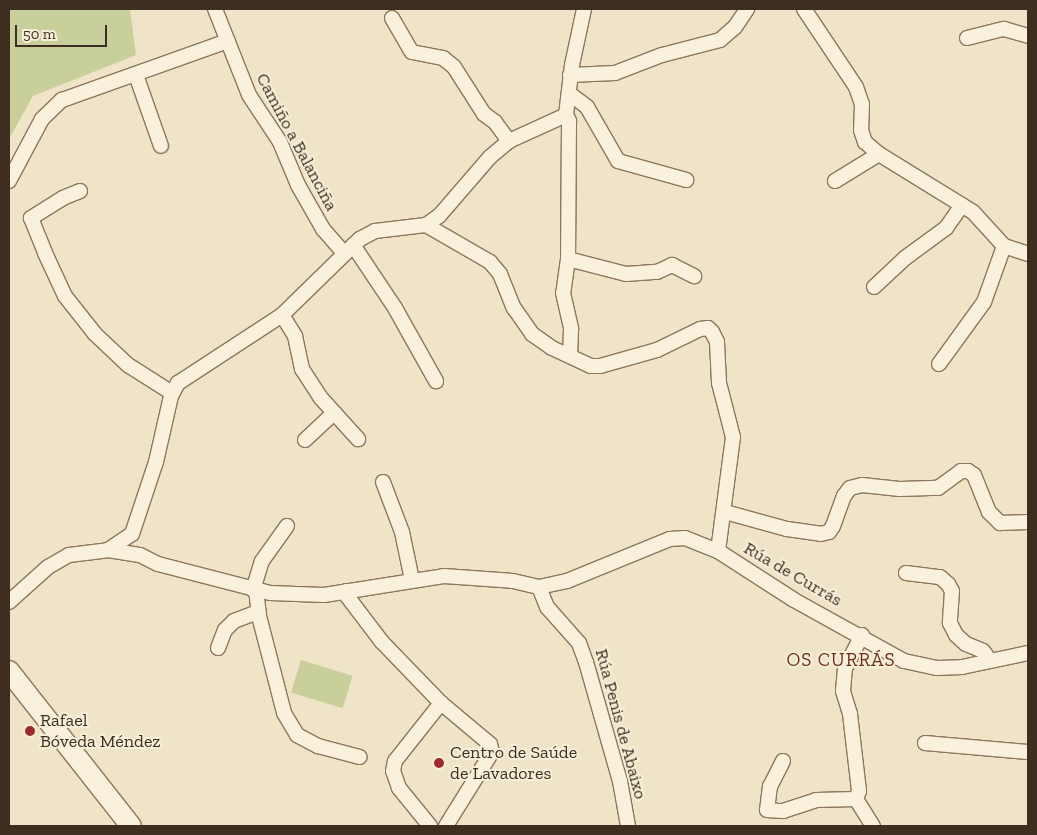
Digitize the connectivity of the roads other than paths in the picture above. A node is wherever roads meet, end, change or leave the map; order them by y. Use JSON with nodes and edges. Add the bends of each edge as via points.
{"nodes":[{"id":1,"x":215,"y":9,"type":"edge"},
{"id":2,"x":584,"y":9,"type":"edge"},
{"id":3,"x":747,"y":9,"type":"edge"},
{"id":4,"x":804,"y":9,"type":"edge"},
{"id":5,"x":392,"y":18,"type":"dead end"},
{"id":6,"x":1028,"y":36,"type":"edge"},
{"id":7,"x":967,"y":38,"type":"dead end"},
{"id":8,"x":228,"y":41,"type":"junction"},
{"id":9,"x":136,"y":75,"type":"junction"},
{"id":10,"x":570,"y":75,"type":"junction"},
{"id":11,"x":570,"y":94,"type":"junction"},
{"id":12,"x":566,"y":115,"type":"junction"},
{"id":13,"x":509,"y":141,"type":"junction"},
{"id":14,"x":161,"y":146,"type":"dead end"},
{"id":15,"x":878,"y":154,"type":"junction"},
{"id":16,"x":686,"y":180,"type":"dead end"},
{"id":17,"x":9,"y":181,"type":"edge"},
{"id":18,"x":835,"y":181,"type":"dead end"},
{"id":19,"x":80,"y":191,"type":"dead end"},
{"id":20,"x":962,"y":205,"type":"junction"},
{"id":21,"x":426,"y":225,"type":"junction"},
{"id":22,"x":1004,"y":246,"type":"junction"},
{"id":23,"x":349,"y":249,"type":"junction"},
{"id":24,"x":1028,"y":254,"type":"edge"},
{"id":25,"x":568,"y":259,"type":"junction"},
{"id":26,"x":694,"y":276,"type":"dead end"},
{"id":27,"x":874,"y":287,"type":"dead end"},
{"id":28,"x":282,"y":315,"type":"junction"},
{"id":29,"x":570,"y":354,"type":"junction"},
{"id":30,"x":938,"y":364,"type":"dead end"},
{"id":31,"x":436,"y":382,"type":"dead end"},
{"id":32,"x":172,"y":393,"type":"junction"},
{"id":33,"x":334,"y":413,"type":"junction"},
{"id":34,"x":358,"y":439,"type":"dead end"},
{"id":35,"x":305,"y":440,"type":"dead end"},
{"id":36,"x":383,"y":482,"type":"dead end"},
{"id":37,"x":725,"y":512,"type":"junction"},
{"id":38,"x":1028,"y":522,"type":"edge"},
{"id":39,"x":287,"y":526,"type":"dead end"},
{"id":40,"x":132,"y":534,"type":"junction"},
{"id":41,"x":108,"y":550,"type":"junction"},
{"id":42,"x":718,"y":550,"type":"junction"},
{"id":43,"x":140,"y":555,"type":"junction"},
{"id":44,"x":906,"y":573,"type":"dead end"},
{"id":45,"x":412,"y":580,"type":"junction"},
{"id":46,"x":539,"y":587,"type":"junction"},
{"id":47,"x":255,"y":590,"type":"junction"},
{"id":48,"x":346,"y":591,"type":"junction"},
{"id":49,"x":9,"y":602,"type":"edge"},
{"id":50,"x":258,"y":612,"type":"junction"},
{"id":51,"x":862,"y":636,"type":"junction"},
{"id":52,"x":218,"y":648,"type":"dead end"},
{"id":53,"x":1028,"y":653,"type":"edge"},
{"id":54,"x":989,"y":659,"type":"junction"},
{"id":55,"x":9,"y":671,"type":"edge"},
{"id":56,"x":441,"y":703,"type":"junction"},
{"id":57,"x":925,"y":743,"type":"dead end"},
{"id":58,"x":1028,"y":752,"type":"edge"},
{"id":59,"x":360,"y":757,"type":"dead end"},
{"id":60,"x":783,"y":761,"type":"dead end"},
{"id":61,"x":856,"y":799,"type":"junction"},
{"id":62,"x":453,"y":814,"type":"junction"},
{"id":63,"x":428,"y":821,"type":"edge"},
{"id":64,"x":131,"y":826,"type":"edge"},
{"id":65,"x":446,"y":826,"type":"edge"},
{"id":66,"x":628,"y":826,"type":"edge"},
{"id":67,"x":873,"y":826,"type":"edge"}],
"edges":[{"from":1,"to":8,"type":"street","name":"Camiño a Balanciña"},
{"from":2,"to":10,"type":"street"},
{"from":3,"to":10,"type":"street","via":[[735,27],[720,40],[662,55],[615,73]]},
{"from":4,"to":15,"type":"street","via":[[856,87],[862,104],[861,130],[865,142]]},
{"from":5,"to":13,"type":"street","via":[[412,52],[442,58],[454,67],[484,114],[496,122]]},
{"from":6,"to":7,"type":"street","via":[[996,29]]},
{"from":8,"to":9,"type":"street"},
{"from":8,"to":23,"type":"street","name":"Camiño a Balanciña","via":[[243,83],[280,142],[298,185],[323,229]]},
{"from":9,"to":14,"type":"street"},
{"from":9,"to":17,"type":"street","via":[[71,95],[55,104],[39,123]]},
{"from":10,"to":11,"type":"street"},
{"from":11,"to":12,"type":"street"},
{"from":11,"to":16,"type":"street","via":[[587,107],[618,161]]},
{"from":12,"to":13,"type":"street"},
{"from":12,"to":25,"type":"street","via":[[569,121]]},
{"from":13,"to":21,"type":"street","via":[[440,216]]},
{"from":15,"to":18,"type":"street"},
{"from":15,"to":20,"type":"street"},
{"from":19,"to":32,"type":"street","via":[[31,218],[45,253],[65,296],[95,334],[128,365]]},
{"from":20,"to":22,"type":"street","via":[[973,212]]},
{"from":20,"to":27,"type":"street","via":[[946,228],[905,258]]},
{"from":21,"to":23,"type":"street","via":[[374,230]]},
{"from":21,"to":29,"type":"street","via":[[490,262],[532,334]]},
{"from":22,"to":24,"type":"street"},
{"from":22,"to":30,"type":"street","via":[[984,302]]},
{"from":23,"to":28,"type":"street"},
{"from":23,"to":31,"type":"street","name":"Camiño a Balanciña","via":[[395,308]]},
{"from":25,"to":26,"type":"street","via":[[626,274],[657,272],[672,265]]},
{"from":25,"to":29,"type":"street","via":[[563,293],[571,329]]},
{"from":28,"to":32,"type":"street","via":[[188,375]]},
{"from":28,"to":33,"type":"street","via":[[295,336],[302,369]]},
{"from":29,"to":37,"type":"street","via":[[591,366],[600,366],[657,350],[700,329],[708,328],[712,332],[717,342],[720,390],[733,437]]},
{"from":32,"to":40,"type":"street","via":[[156,462]]},
{"from":33,"to":34,"type":"street"},
{"from":33,"to":35,"type":"street"},
{"from":36,"to":45,"type":"street","via":[[402,532]]},
{"from":37,"to":38,"type":"street","via":[[787,529],[821,534],[829,532],[833,526],[850,488],[862,485],[900,490],[938,488],[961,471],[968,471],[974,475],[989,512],[1000,523]]},
{"from":37,"to":42,"type":"street"},
{"from":39,"to":47,"type":"street","via":[[262,561]]},
{"from":40,"to":41,"type":"street"},
{"from":40,"to":43,"type":"street"},
{"from":41,"to":43,"type":"street"},
{"from":41,"to":49,"type":"street","via":[[69,555],[48,567]]},
{"from":42,"to":46,"type":"street","name":"Rúa de Currás","via":[[677,538],[567,581]]},
{"from":42,"to":51,"type":"street","name":"Rúa de Currás","via":[[794,600]]},
{"from":43,"to":47,"type":"street","via":[[158,564]]},
{"from":44,"to":54,"type":"street","via":[[940,578],[948,584],[952,591],[950,623],[956,635],[966,644],[983,651]]},
{"from":45,"to":46,"type":"street","via":[[467,576]]},
{"from":45,"to":48,"type":"street"},
{"from":46,"to":66,"type":"street","name":"Rúa Penis de Abaixo","via":[[547,607],[579,643],[620,781]]},
{"from":47,"to":48,"type":"street","via":[[282,596]]},
{"from":47,"to":50,"type":"street"},
{"from":48,"to":56,"type":"street","via":[[382,642]]},
{"from":50,"to":52,"type":"street","via":[[234,621],[225,630]]},
{"from":50,"to":59,"type":"street","via":[[284,714],[296,735],[318,746]]},
{"from":51,"to":54,"type":"street","name":"Rúa de Currás","via":[[904,661],[921,666],[962,667]]},
{"from":51,"to":61,"type":"street","via":[[843,679],[859,791]]},
{"from":53,"to":54,"type":"street","name":"Rúa de Currás"},
{"from":55,"to":64,"type":"main road"},
{"from":56,"to":62,"type":"street","via":[[486,737],[492,752]]},
{"from":56,"to":63,"type":"street","via":[[395,761],[393,771],[399,788]]},
{"from":57,"to":58,"type":"street"},
{"from":60,"to":61,"type":"street","via":[[770,786],[767,810],[783,811],[816,800]]},
{"from":61,"to":67,"type":"street"},
{"from":62,"to":63,"type":"street"},
{"from":62,"to":65,"type":"street"}]}
